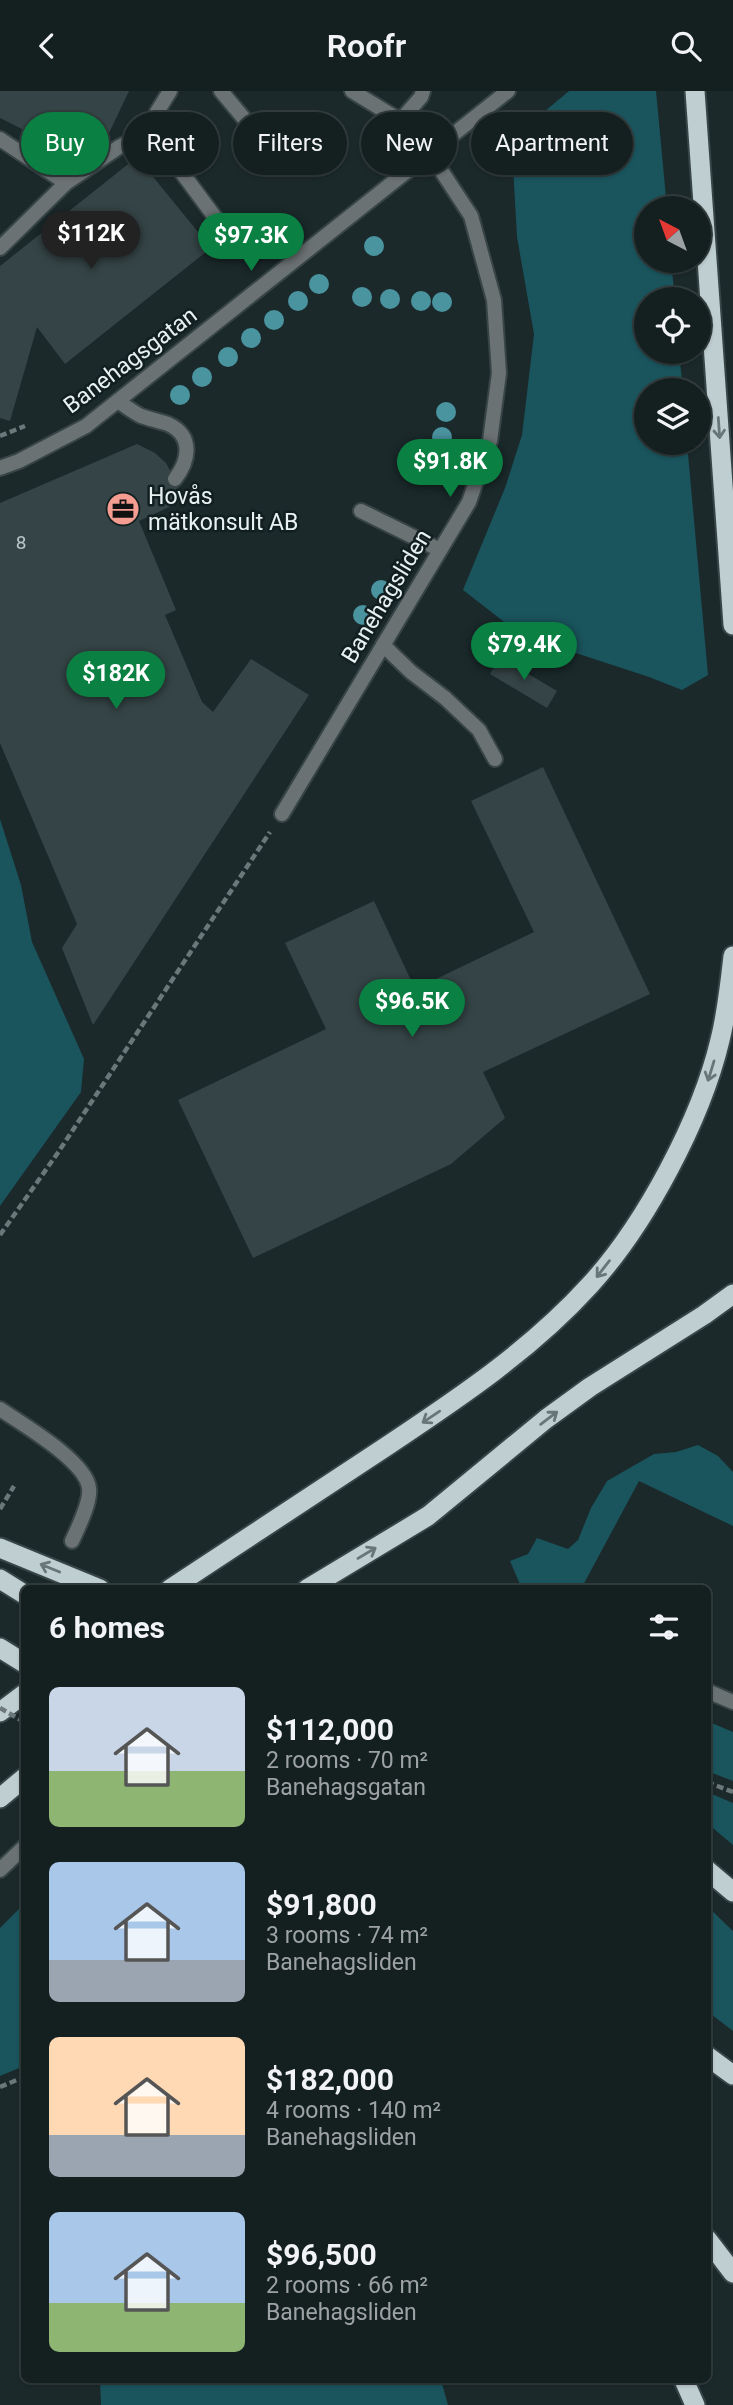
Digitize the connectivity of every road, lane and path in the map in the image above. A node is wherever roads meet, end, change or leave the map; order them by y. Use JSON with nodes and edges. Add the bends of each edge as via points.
{"nodes":[{"id":1,"x":170,"y":91,"type":"edge"},
{"id":2,"x":221,"y":91,"type":"edge"},
{"id":3,"x":352,"y":91,"type":"edge"},
{"id":4,"x":423,"y":91,"type":"edge"},
{"id":5,"x":508,"y":91,"type":"edge"},
{"id":6,"x":695,"y":91,"type":"edge"},
{"id":7,"x":157,"y":112,"type":"edge"},
{"id":8,"x":239,"y":112,"type":"edge"},
{"id":9,"x":387,"y":112,"type":"edge"},
{"id":10,"x":408,"y":112,"type":"edge"},
{"id":11,"x":457,"y":130,"type":"edge"},
{"id":12,"x":0,"y":139,"type":"edge"},
{"id":13,"x":123,"y":145,"type":"edge"},
{"id":14,"x":184,"y":175,"type":"edge"},
{"id":15,"x":400,"y":175,"type":"edge"},
{"id":16,"x":445,"y":175,"type":"edge"},
{"id":17,"x":66,"y":183,"type":"junction"},
{"id":18,"x":223,"y":228,"type":"dead end"},
{"id":19,"x":0,"y":248,"type":"edge"},
{"id":20,"x":118,"y":401,"type":"junction"},
{"id":21,"x":0,"y":468,"type":"edge"},
{"id":22,"x":175,"y":479,"type":"dead end"},
{"id":23,"x":361,"y":511,"type":"dead end"},
{"id":24,"x":440,"y":550,"type":"junction"},
{"id":25,"x":733,"y":625,"type":"edge"},
{"id":26,"x":383,"y":645,"type":"junction"},
{"id":27,"x":495,"y":759,"type":"dead end"},
{"id":28,"x":282,"y":814,"type":"joint"},
{"id":29,"x":733,"y":956,"type":"edge"},
{"id":30,"x":0,"y":1235,"type":"edge"},
{"id":31,"x":733,"y":1294,"type":"edge"},
{"id":32,"x":0,"y":1409,"type":"edge"},
{"id":33,"x":14,"y":1486,"type":"dead end"},
{"id":34,"x":0,"y":1509,"type":"edge"},
{"id":35,"x":72,"y":1541,"type":"dead end"},
{"id":36,"x":0,"y":1548,"type":"edge"},
{"id":37,"x":0,"y":1579,"type":"edge"},
{"id":38,"x":90,"y":1585,"type":"edge"},
{"id":39,"x":176,"y":1585,"type":"edge"},
{"id":40,"x":314,"y":1585,"type":"edge"},
{"id":41,"x":21,"y":1592,"type":"edge"},
{"id":42,"x":0,"y":1648,"type":"edge"},
{"id":43,"x":21,"y":1661,"type":"edge"},
{"id":44,"x":711,"y":1693,"type":"edge"},
{"id":45,"x":21,"y":1696,"type":"edge"},
{"id":46,"x":733,"y":1702,"type":"edge"},
{"id":47,"x":0,"y":1710,"type":"edge"},
{"id":48,"x":21,"y":1720,"type":"edge"},
{"id":49,"x":21,"y":1780,"type":"edge"},
{"id":50,"x":711,"y":1784,"type":"edge"},
{"id":51,"x":733,"y":1792,"type":"edge"},
{"id":52,"x":0,"y":1798,"type":"edge"},
{"id":53,"x":21,"y":1850,"type":"edge"},
{"id":54,"x":0,"y":1870,"type":"edge"},
{"id":55,"x":711,"y":1873,"type":"edge"},
{"id":56,"x":733,"y":1892,"type":"edge"},
{"id":57,"x":711,"y":2059,"type":"edge"},
{"id":58,"x":733,"y":2075,"type":"edge"},
{"id":59,"x":21,"y":2078,"type":"edge"},
{"id":60,"x":0,"y":2087,"type":"edge"},
{"id":61,"x":711,"y":2244,"type":"edge"},
{"id":62,"x":733,"y":2273,"type":"edge"},
{"id":63,"x":685,"y":2383,"type":"edge"},
{"id":64,"x":695,"y":2405,"type":"edge"}],
"edges":[{"from":1,"to":7,"type":"street"},
{"from":2,"to":8,"type":"street"},
{"from":3,"to":9,"type":"street","name":"Banehagsliden"},
{"from":4,"to":10,"type":"street"},
{"from":5,"to":11,"type":"street","name":"Banehagsgatan"},
{"from":6,"to":25,"type":"highway","one_way":true},
{"from":12,"to":17,"type":"street"},
{"from":13,"to":17,"type":"street"},
{"from":14,"to":18,"type":"street"},
{"from":15,"to":20,"type":"street","name":"Banehagsgatan"},
{"from":16,"to":24,"type":"street","name":"Banehagsliden","via":[[471,216],[494,300],[499,373],[490,441],[469,502]]},
{"from":17,"to":19,"type":"street"},
{"from":20,"to":21,"type":"street","name":"Banehagsgatan","via":[[86,426]]},
{"from":20,"to":22,"type":"street","via":[[138,415],[171,426],[181,436],[188,456]]},
{"from":23,"to":24,"type":"street"},
{"from":24,"to":26,"type":"street","name":"Banehagsliden"},
{"from":26,"to":27,"type":"street","via":[[479,730]]},
{"from":26,"to":28,"type":"street","name":"Banehagsliden"},
{"from":28,"to":30,"type":"path"},
{"from":29,"to":39,"type":"highway","one_way":true,"via":[[720,1039],[704,1092],[656,1191],[591,1284],[547,1329],[497,1370]]},
{"from":40,"to":31,"type":"highway","one_way":true,"via":[[428,1516],[546,1419]]},
{"from":32,"to":35,"type":"street","via":[[55,1447],[80,1471],[89,1488]]},
{"from":33,"to":34,"type":"path"},
{"from":38,"to":36,"type":"highway","one_way":true},
{"from":37,"to":41,"type":"highway"},
{"from":42,"to":43,"type":"highway"},
{"from":44,"to":46,"type":"street"},
{"from":45,"to":47,"type":"highway"},
{"from":47,"to":48,"type":"path","bridge":true},
{"from":49,"to":52,"type":"highway"},
{"from":50,"to":51,"type":"path"},
{"from":53,"to":54,"type":"street"},
{"from":55,"to":56,"type":"highway"},
{"from":57,"to":58,"type":"highway"},
{"from":59,"to":60,"type":"path"},
{"from":61,"to":62,"type":"highway"},
{"from":63,"to":64,"type":"highway"}]}
